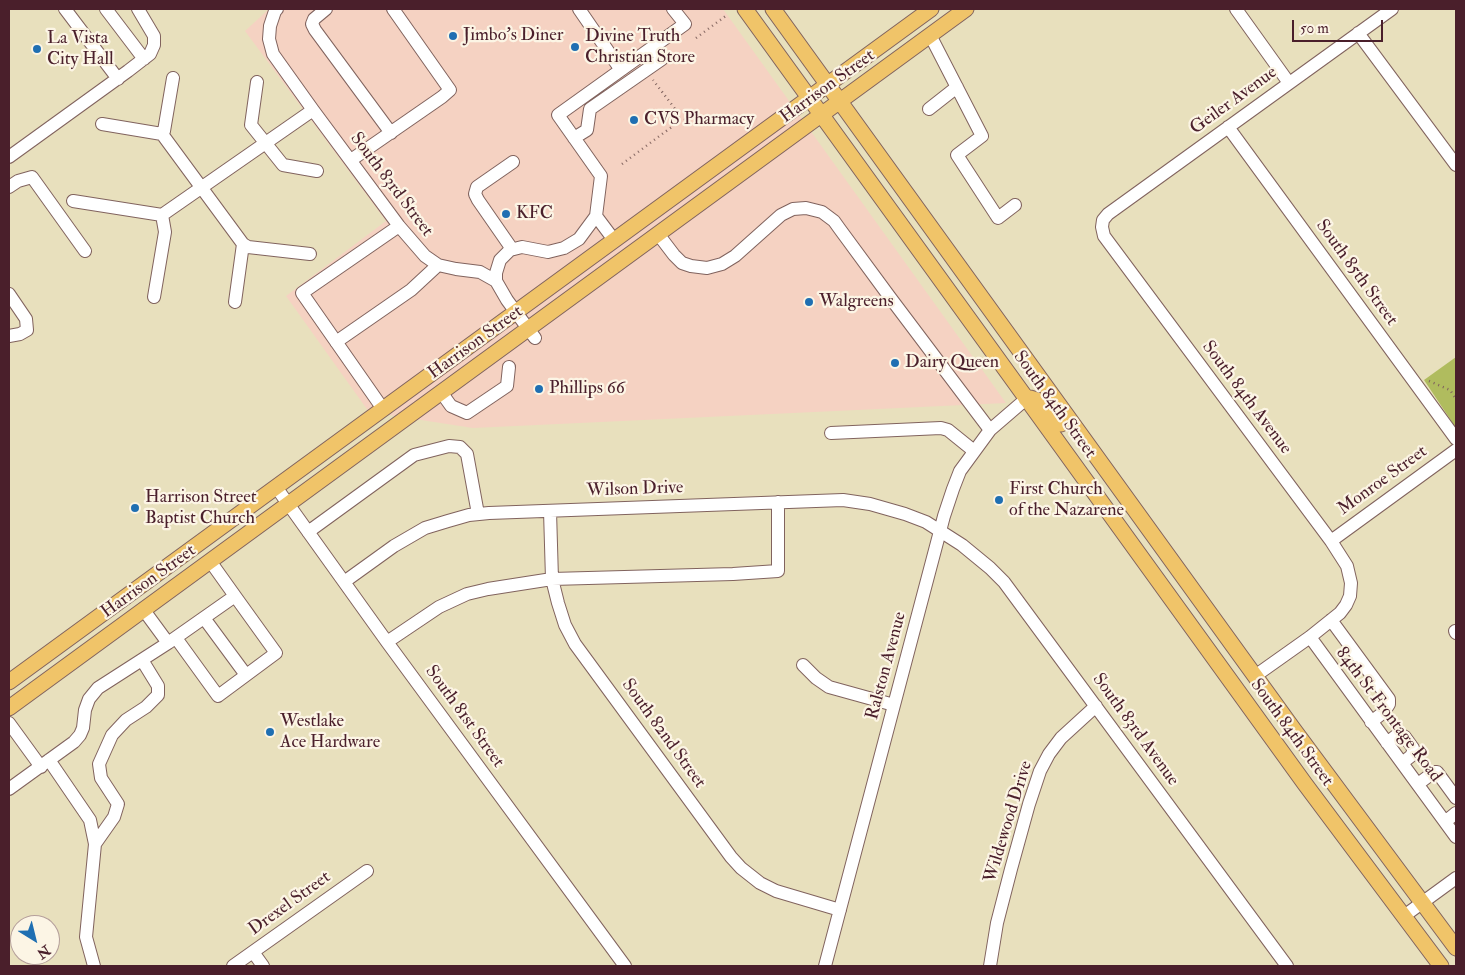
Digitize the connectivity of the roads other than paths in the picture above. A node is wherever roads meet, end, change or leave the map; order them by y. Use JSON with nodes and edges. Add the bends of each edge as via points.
{"nodes":[{"id":1,"x":65,"y":9,"type":"edge"},
{"id":2,"x":106,"y":9,"type":"edge"},
{"id":3,"x":138,"y":9,"type":"edge"},
{"id":4,"x":277,"y":9,"type":"edge"},
{"id":5,"x":326,"y":9,"type":"edge"},
{"id":6,"x":393,"y":9,"type":"edge"},
{"id":7,"x":578,"y":9,"type":"edge"},
{"id":8,"x":674,"y":9,"type":"edge"},
{"id":9,"x":745,"y":9,"type":"edge"},
{"id":10,"x":773,"y":9,"type":"edge"},
{"id":11,"x":931,"y":9,"type":"edge"},
{"id":12,"x":966,"y":9,"type":"edge"},
{"id":13,"x":1236,"y":9,"type":"edge"},
{"id":14,"x":1392,"y":9,"type":"edge"},
{"id":15,"x":1358,"y":33,"type":"junction"},
{"id":16,"x":930,"y":35,"type":"junction"},
{"id":17,"x":653,"y":47,"type":"junction"},
{"id":18,"x":144,"y":58,"type":"junction"},
{"id":19,"x":621,"y":70,"type":"junction"},
{"id":20,"x":173,"y":78,"type":"dead end"},
{"id":21,"x":118,"y":79,"type":"junction"},
{"id":22,"x":257,"y":82,"type":"dead end"},
{"id":23,"x":1289,"y":83,"type":"junction"},
{"id":24,"x":828,"y":84,"type":"junction"},
{"id":25,"x":957,"y":87,"type":"junction"},
{"id":26,"x":808,"y":98,"type":"junction"},
{"id":27,"x":839,"y":101,"type":"junction"},
{"id":28,"x":312,"y":110,"type":"junction"},
{"id":29,"x":929,"y":110,"type":"dead end"},
{"id":30,"x":821,"y":115,"type":"junction"},
{"id":31,"x":102,"y":124,"type":"dead end"},
{"id":32,"x":1228,"y":127,"type":"junction"},
{"id":33,"x":391,"y":132,"type":"junction"},
{"id":34,"x":162,"y":134,"type":"junction"},
{"id":35,"x":574,"y":138,"type":"junction"},
{"id":36,"x":266,"y":144,"type":"junction"},
{"id":37,"x":9,"y":157,"type":"edge"},
{"id":38,"x":351,"y":160,"type":"junction"},
{"id":39,"x":513,"y":162,"type":"dead end"},
{"id":40,"x":1456,"y":165,"type":"edge"},
{"id":41,"x":317,"y":171,"type":"dead end"},
{"id":42,"x":9,"y":187,"type":"edge"},
{"id":43,"x":202,"y":188,"type":"junction"},
{"id":44,"x":73,"y":201,"type":"dead end"},
{"id":45,"x":1015,"y":205,"type":"dead end"},
{"id":46,"x":162,"y":215,"type":"junction"},
{"id":47,"x":596,"y":216,"type":"junction"},
{"id":48,"x":398,"y":226,"type":"junction"},
{"id":49,"x":1102,"y":227,"type":"joint"},
{"id":50,"x":658,"y":234,"type":"junction"},
{"id":51,"x":614,"y":240,"type":"junction"},
{"id":52,"x":243,"y":244,"type":"junction"},
{"id":53,"x":512,"y":249,"type":"junction"},
{"id":54,"x":85,"y":250,"type":"dead end"},
{"id":55,"x":310,"y":254,"type":"dead end"},
{"id":56,"x":438,"y":265,"type":"junction"},
{"id":57,"x":496,"y":281,"type":"junction"},
{"id":58,"x":9,"y":294,"type":"edge"},
{"id":59,"x":154,"y":297,"type":"dead end"},
{"id":60,"x":235,"y":302,"type":"dead end"},
{"id":61,"x":516,"y":312,"type":"junction"},
{"id":62,"x":532,"y":333,"type":"junction"},
{"id":63,"x":9,"y":336,"type":"edge"},
{"id":64,"x":336,"y":342,"type":"junction"},
{"id":65,"x":509,"y":367,"type":"dead end"},
{"id":66,"x":441,"y":392,"type":"junction"},
{"id":67,"x":1026,"y":399,"type":"junction"},
{"id":68,"x":383,"y":409,"type":"junction"},
{"id":69,"x":990,"y":430,"type":"junction"},
{"id":70,"x":831,"y":433,"type":"dead end"},
{"id":71,"x":1456,"y":439,"type":"edge"},
{"id":72,"x":1456,"y":450,"type":"edge"},
{"id":73,"x":974,"y":451,"type":"junction"},
{"id":74,"x":276,"y":487,"type":"junction"},
{"id":75,"x":1123,"y":494,"type":"junction"},
{"id":76,"x":778,"y":502,"type":"junction"},
{"id":77,"x":288,"y":504,"type":"junction"},
{"id":78,"x":550,"y":511,"type":"junction"},
{"id":79,"x":478,"y":514,"type":"junction"},
{"id":80,"x":940,"y":531,"type":"junction"},
{"id":81,"x":308,"y":532,"type":"junction"},
{"id":82,"x":1331,"y":541,"type":"junction"},
{"id":83,"x":210,"y":561,"type":"junction"},
{"id":84,"x":552,"y":579,"type":"junction"},
{"id":85,"x":344,"y":582,"type":"junction"},
{"id":86,"x":235,"y":596,"type":"junction"},
{"id":87,"x":144,"y":609,"type":"junction"},
{"id":88,"x":204,"y":618,"type":"junction"},
{"id":89,"x":1331,"y":620,"type":"junction"},
{"id":90,"x":1310,"y":637,"type":"junction"},
{"id":91,"x":172,"y":641,"type":"junction"},
{"id":92,"x":387,"y":642,"type":"junction"},
{"id":93,"x":142,"y":660,"type":"junction"},
{"id":94,"x":803,"y":665,"type":"dead end"},
{"id":95,"x":246,"y":675,"type":"junction"},
{"id":96,"x":1255,"y":676,"type":"junction"},
{"id":97,"x":9,"y":682,"type":"edge"},
{"id":98,"x":894,"y":705,"type":"junction"},
{"id":99,"x":1096,"y":706,"type":"junction"},
{"id":100,"x":9,"y":708,"type":"edge"},
{"id":101,"x":1371,"y":722,"type":"junction"},
{"id":102,"x":9,"y":723,"type":"edge"},
{"id":103,"x":1387,"y":743,"type":"junction"},
{"id":104,"x":1402,"y":763,"type":"junction"},
{"id":105,"x":45,"y":764,"type":"junction"},
{"id":106,"x":1418,"y":784,"type":"junction"},
{"id":107,"x":9,"y":789,"type":"edge"},
{"id":108,"x":1456,"y":798,"type":"edge"},
{"id":109,"x":1456,"y":813,"type":"edge"},
{"id":110,"x":1445,"y":822,"type":"junction"},
{"id":111,"x":1456,"y":837,"type":"edge"},
{"id":112,"x":95,"y":844,"type":"junction"},
{"id":113,"x":367,"y":871,"type":"dead end"},
{"id":114,"x":1456,"y":878,"type":"edge"},
{"id":115,"x":1422,"y":903,"type":"junction"},
{"id":116,"x":840,"y":910,"type":"junction"},
{"id":117,"x":1404,"y":916,"type":"junction"},
{"id":118,"x":1456,"y":948,"type":"edge"},
{"id":119,"x":253,"y":952,"type":"junction"},
{"id":120,"x":94,"y":966,"type":"edge"},
{"id":121,"x":233,"y":966,"type":"edge"},
{"id":122,"x":263,"y":966,"type":"edge"},
{"id":123,"x":625,"y":966,"type":"edge"},
{"id":124,"x":825,"y":966,"type":"edge"},
{"id":125,"x":990,"y":966,"type":"edge"},
{"id":126,"x":1286,"y":966,"type":"edge"},
{"id":127,"x":1441,"y":966,"type":"edge"}],
"edges":[{"from":1,"to":21,"type":"street"},
{"from":2,"to":18,"type":"street"},
{"from":3,"to":18,"type":"street","via":[[154,36],[150,54]]},
{"from":4,"to":28,"type":"street","name":"South 83rd Street","via":[[270,26],[273,54]]},
{"from":5,"to":33,"type":"street","via":[[312,24]]},
{"from":6,"to":33,"type":"street","via":[[450,90]]},
{"from":7,"to":19,"type":"street"},
{"from":8,"to":17,"type":"street","via":[[685,24]]},
{"from":9,"to":26,"type":"main road","name":"South 84th Street"},
{"from":10,"to":24,"type":"main road","name":"South 84th Street"},
{"from":11,"to":24,"type":"main road","name":"Harrison Street"},
{"from":12,"to":16,"type":"main road","name":"Harrison Street"},
{"from":13,"to":23,"type":"street"},
{"from":14,"to":15,"type":"street","name":"Geiler Avenue"},
{"from":15,"to":23,"type":"street","name":"Geiler Avenue"},
{"from":15,"to":40,"type":"street"},
{"from":16,"to":25,"type":"street"},
{"from":16,"to":27,"type":"main road","name":"Harrison Street"},
{"from":17,"to":19,"type":"street"},
{"from":17,"to":35,"type":"street","via":[[662,59],[590,109],[586,130]]},
{"from":18,"to":21,"type":"street"},
{"from":19,"to":35,"type":"street","via":[[558,115]]},
{"from":20,"to":34,"type":"street"},
{"from":21,"to":37,"type":"street"},
{"from":22,"to":36,"type":"street","via":[[251,124]]},
{"from":23,"to":32,"type":"street","name":"Geiler Avenue"},
{"from":24,"to":26,"type":"main road","name":"Harrison Street"},
{"from":24,"to":27,"type":"main road","name":"South 84th Street"},
{"from":25,"to":29,"type":"street"},
{"from":25,"to":45,"type":"street","via":[[982,136],[956,155],[998,218]]},
{"from":26,"to":30,"type":"main road","name":"South 84th Street"},
{"from":26,"to":51,"type":"main road","name":"Harrison Street"},
{"from":27,"to":30,"type":"main road","name":"Harrison Street"},
{"from":27,"to":75,"type":"main road","name":"South 84th Street"},
{"from":28,"to":36,"type":"street"},
{"from":28,"to":38,"type":"street","name":"South 83rd Street"},
{"from":30,"to":50,"type":"main road","name":"Harrison Street"},
{"from":30,"to":67,"type":"main road","name":"South 84th Street"},
{"from":31,"to":34,"type":"street"},
{"from":32,"to":49,"type":"street","name":"Geiler Avenue","via":[[1108,214]]},
{"from":32,"to":71,"type":"street","name":"South 85th Street"},
{"from":33,"to":38,"type":"street"},
{"from":34,"to":43,"type":"street"},
{"from":35,"to":47,"type":"street","via":[[601,176]]},
{"from":36,"to":41,"type":"street","via":[[282,165]]},
{"from":36,"to":43,"type":"street"},
{"from":38,"to":48,"type":"street","name":"South 83rd Street"},
{"from":39,"to":53,"type":"street","via":[[477,187],[475,194]]},
{"from":42,"to":54,"type":"street","via":[[32,177]]},
{"from":43,"to":46,"type":"street"},
{"from":43,"to":52,"type":"street"},
{"from":44,"to":46,"type":"street"},
{"from":46,"to":59,"type":"street","via":[[165,232]]},
{"from":47,"to":51,"type":"street"},
{"from":47,"to":53,"type":"street","via":[[579,239],[564,248],[548,252],[522,247]]},
{"from":48,"to":56,"type":"street","name":"South 83rd Street","via":[[425,256]]},
{"from":48,"to":64,"type":"street","via":[[302,293]]},
{"from":49,"to":82,"type":"street","name":"South 84th Avenue","via":[[1104,236]]},
{"from":50,"to":62,"type":"main road","name":"Harrison Street"},
{"from":50,"to":69,"type":"street","via":[[682,263],[707,268],[735,256],[793,209],[822,212],[834,221]]},
{"from":51,"to":61,"type":"main road","name":"Harrison Street"},
{"from":52,"to":55,"type":"street"},
{"from":52,"to":60,"type":"street"},
{"from":53,"to":57,"type":"street","via":[[500,260]]},
{"from":56,"to":57,"type":"street","name":"South 83rd Street","via":[[480,272]]},
{"from":56,"to":64,"type":"street","via":[[411,290]]},
{"from":57,"to":61,"type":"street"},
{"from":58,"to":63,"type":"street","via":[[26,319],[27,330]]},
{"from":61,"to":62,"type":"street"},
{"from":61,"to":68,"type":"main road","name":"Harrison Street"},
{"from":62,"to":66,"type":"main road","name":"Harrison Street"},
{"from":64,"to":68,"type":"street"},
{"from":65,"to":66,"type":"street","via":[[507,386],[467,413],[452,406]]},
{"from":66,"to":77,"type":"main road","name":"Harrison Street"},
{"from":67,"to":69,"type":"street","name":"Ralston Avenue"},
{"from":67,"to":75,"type":"main road","via":[[1040,401],[1047,406],[1100,476]]},
{"from":67,"to":117,"type":"main road","name":"South 84th Street"},
{"from":68,"to":74,"type":"main road","name":"Harrison Street"},
{"from":69,"to":73,"type":"street","name":"Ralston Avenue"},
{"from":70,"to":73,"type":"street","via":[[941,428]]},
{"from":72,"to":82,"type":"street","name":"Monroe Street"},
{"from":73,"to":80,"type":"street","name":"Ralston Avenue","via":[[960,471]]},
{"from":74,"to":77,"type":"street","name":"South 81st Street"},
{"from":74,"to":97,"type":"main road","name":"Harrison Street"},
{"from":75,"to":96,"type":"main road","name":"South 84th Street"},
{"from":76,"to":78,"type":"street","name":"Wilson Drive"},
{"from":76,"to":80,"type":"street","name":"Wilson Drive","via":[[844,500],[870,504],[926,522]]},
{"from":76,"to":84,"type":"street","via":[[778,571]]},
{"from":77,"to":81,"type":"street","name":"South 81st Street"},
{"from":77,"to":83,"type":"main road","name":"Harrison Street"},
{"from":78,"to":79,"type":"street","name":"Wilson Drive"},
{"from":78,"to":84,"type":"street","name":"South 82nd Street"},
{"from":79,"to":81,"type":"street","via":[[467,454],[460,447],[448,446],[414,456]]},
{"from":79,"to":85,"type":"street","name":"Wilson Drive","via":[[448,520],[408,537]]},
{"from":80,"to":98,"type":"street","name":"Ralston Avenue"},
{"from":80,"to":99,"type":"street","name":"South 83rd Avenue","via":[[962,545],[1004,582]]},
{"from":81,"to":85,"type":"street","name":"South 81st Street"},
{"from":82,"to":89,"type":"street","name":"South 84th Avenue","via":[[1347,566],[1351,583],[1350,596],[1343,609]]},
{"from":83,"to":86,"type":"street"},
{"from":83,"to":87,"type":"main road","name":"Harrison Street"},
{"from":84,"to":92,"type":"street","via":[[467,594],[439,607]]},
{"from":84,"to":116,"type":"street","name":"South 82nd Street","via":[[560,611],[575,644],[732,857],[750,876],[776,891]]},
{"from":85,"to":92,"type":"street","name":"South 81st Street"},
{"from":86,"to":88,"type":"street"},
{"from":86,"to":95,"type":"street","via":[[276,653]]},
{"from":87,"to":91,"type":"street"},
{"from":87,"to":100,"type":"main road","name":"Harrison Street"},
{"from":88,"to":91,"type":"street"},
{"from":88,"to":95,"type":"street"},
{"from":89,"to":90,"type":"street"},
{"from":89,"to":101,"type":"street","via":[[1389,699],[1384,712]]},
{"from":90,"to":96,"type":"street"},
{"from":90,"to":101,"type":"street","name":"84th St Frontage Road"},
{"from":91,"to":93,"type":"street"},
{"from":91,"to":95,"type":"street","via":[[218,696]]},
{"from":92,"to":123,"type":"street","name":"South 81st Street"},
{"from":93,"to":105,"type":"street","via":[[98,688],[89,699],[80,735]]},
{"from":93,"to":112,"type":"street","via":[[158,686],[158,695],[112,735],[99,764],[101,778],[118,804],[114,817]]},
{"from":94,"to":98,"type":"street","via":[[829,686]]},
{"from":96,"to":115,"type":"main road","name":"South 84th Street"},
{"from":98,"to":116,"type":"street","name":"Ralston Avenue"},
{"from":99,"to":125,"type":"street","name":"Wildewood Drive","via":[[1061,738],[1040,771],[1011,869]]},
{"from":99,"to":126,"type":"street","name":"South 83rd Avenue"},
{"from":101,"to":103,"type":"street","name":"84th St Frontage Road"},
{"from":102,"to":105,"type":"street"},
{"from":103,"to":104,"type":"street","name":"84th St Frontage Road"},
{"from":103,"to":104,"type":"street","via":[[1396,735],[1406,737],[1413,752]]},
{"from":104,"to":106,"type":"street","name":"84th St Frontage Road"},
{"from":105,"to":107,"type":"street"},
{"from":105,"to":112,"type":"street","via":[[90,820]]},
{"from":106,"to":108,"type":"street","via":[[1437,772]]},
{"from":106,"to":110,"type":"street","name":"84th St Frontage Road"},
{"from":109,"to":110,"type":"street"},
{"from":110,"to":111,"type":"street","name":"84th St Frontage Road"},
{"from":112,"to":120,"type":"street","via":[[86,937]]},
{"from":113,"to":119,"type":"street","name":"Drexel Street"},
{"from":114,"to":115,"type":"street"},
{"from":115,"to":117,"type":"street"},
{"from":115,"to":118,"type":"main road","name":"South 84th Street"},
{"from":116,"to":124,"type":"street","name":"Ralston Avenue"},
{"from":117,"to":127,"type":"main road","name":"South 84th Street"},
{"from":119,"to":121,"type":"street","name":"Drexel Street"},
{"from":119,"to":122,"type":"street"}]}
